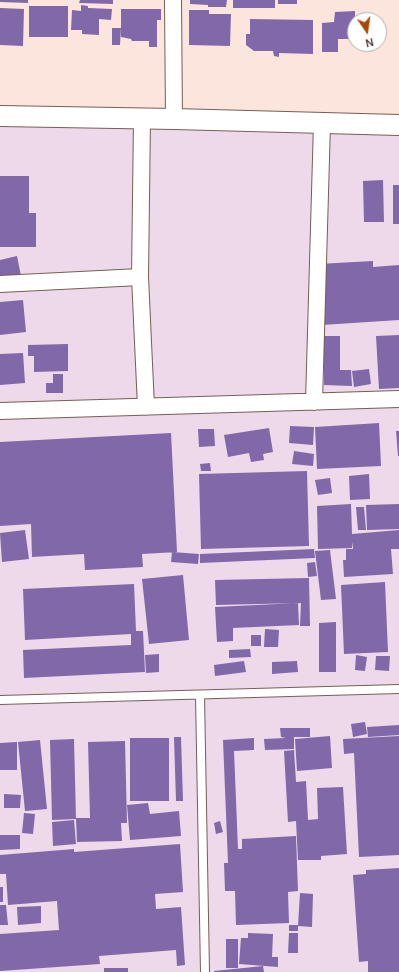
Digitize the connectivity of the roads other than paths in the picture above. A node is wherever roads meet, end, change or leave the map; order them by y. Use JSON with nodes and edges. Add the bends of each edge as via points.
{"nodes":[{"id":1,"x":173,"y":0,"type":"edge"},
{"id":2,"x":0,"y":116,"type":"edge"},
{"id":3,"x":142,"y":119,"type":"junction"},
{"id":4,"x":174,"y":119,"type":"junction"},
{"id":5,"x":322,"y":123,"type":"junction"},
{"id":6,"x":399,"y":126,"type":"edge"},
{"id":7,"x":140,"y":277,"type":"junction"},
{"id":8,"x":0,"y":284,"type":"edge"},
{"id":9,"x":399,"y":399,"type":"edge"},
{"id":10,"x":314,"y":402,"type":"junction"},
{"id":11,"x":146,"y":407,"type":"junction"},
{"id":12,"x":0,"y":411,"type":"edge"},
{"id":13,"x":399,"y":689,"type":"edge"},
{"id":14,"x":200,"y":695,"type":"junction"},
{"id":15,"x":0,"y":700,"type":"edge"},
{"id":16,"x":205,"y":972,"type":"edge"}],
"edges":[{"from":1,"to":4,"type":"street"},
{"from":2,"to":3,"type":"street"},
{"from":3,"to":4,"type":"street"},
{"from":3,"to":7,"type":"street"},
{"from":4,"to":5,"type":"street"},
{"from":5,"to":6,"type":"street"},
{"from":5,"to":10,"type":"street"},
{"from":7,"to":8,"type":"street"},
{"from":7,"to":11,"type":"street"},
{"from":9,"to":10,"type":"street"},
{"from":10,"to":11,"type":"street"},
{"from":11,"to":12,"type":"street"},
{"from":13,"to":14,"type":"lane"},
{"from":14,"to":15,"type":"lane"},
{"from":14,"to":16,"type":"lane"}]}
